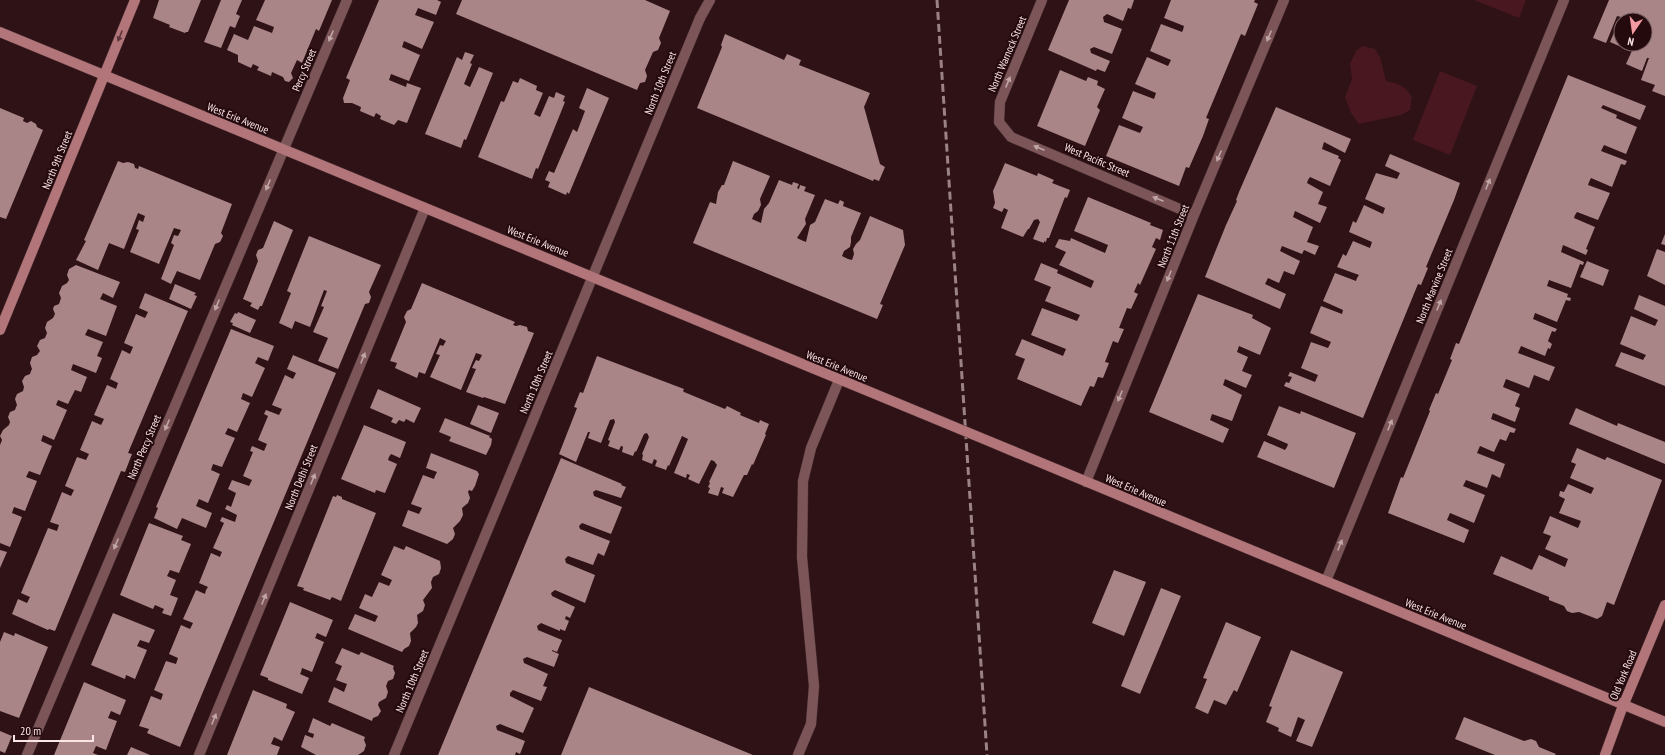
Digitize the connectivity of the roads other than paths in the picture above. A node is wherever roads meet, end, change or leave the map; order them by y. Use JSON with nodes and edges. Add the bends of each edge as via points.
{"nodes":[{"id":1,"x":135,"y":0,"type":"edge"},
{"id":2,"x":347,"y":0,"type":"edge"},
{"id":3,"x":710,"y":0,"type":"edge"},
{"id":4,"x":1042,"y":0,"type":"edge"},
{"id":5,"x":1284,"y":0,"type":"edge"},
{"id":6,"x":1564,"y":0,"type":"edge"},
{"id":7,"x":0,"y":32,"type":"edge"},
{"id":8,"x":105,"y":75,"type":"junction"},
{"id":9,"x":999,"y":119,"type":"joint"},
{"id":10,"x":284,"y":149,"type":"junction"},
{"id":11,"x":425,"y":208,"type":"junction"},
{"id":12,"x":1194,"y":215,"type":"junction"},
{"id":13,"x":593,"y":278,"type":"junction"},
{"id":14,"x":0,"y":330,"type":"edge"},
{"id":15,"x":839,"y":380,"type":"junction"},
{"id":16,"x":1086,"y":482,"type":"junction"},
{"id":17,"x":1326,"y":581,"type":"junction"},
{"id":18,"x":1665,"y":605,"type":"edge"},
{"id":19,"x":1624,"y":705,"type":"junction"},
{"id":20,"x":1665,"y":722,"type":"edge"},
{"id":21,"x":27,"y":755,"type":"edge"},
{"id":22,"x":199,"y":755,"type":"edge"},
{"id":23,"x":394,"y":755,"type":"edge"},
{"id":24,"x":798,"y":755,"type":"edge"},
{"id":25,"x":1605,"y":755,"type":"edge"}],
"edges":[{"from":1,"to":8,"type":"main road","name":"North 9th Street","one_way":true},
{"from":2,"to":10,"type":"street","name":"Percy Street","one_way":true},
{"from":3,"to":13,"type":"street","name":"North 10th Street","via":[[700,18]]},
{"from":9,"to":4,"type":"street","name":"North Warnock Street","one_way":true,"via":[[1000,102]]},
{"from":5,"to":12,"type":"street","name":"North 11th Street","one_way":true},
{"from":17,"to":6,"type":"street","name":"North Marvine Street","one_way":true},
{"from":7,"to":8,"type":"main road","name":"West Erie Avenue"},
{"from":8,"to":10,"type":"main road","name":"West Erie Avenue"},
{"from":8,"to":14,"type":"main road","name":"North 9th Street"},
{"from":12,"to":9,"type":"street","name":"West Pacific Street","one_way":true,"via":[[1011,137]]},
{"from":10,"to":11,"type":"main road","name":"West Erie Avenue"},
{"from":10,"to":21,"type":"street","name":"North Percy Street","one_way":true},
{"from":11,"to":13,"type":"main road","name":"West Erie Avenue"},
{"from":22,"to":11,"type":"street","name":"North Delhi Street","one_way":true},
{"from":12,"to":16,"type":"street","name":"North 11th Street","one_way":true},
{"from":13,"to":15,"type":"main road","name":"West Erie Avenue"},
{"from":13,"to":23,"type":"street","name":"North 10th Street"},
{"from":15,"to":16,"type":"main road","name":"West Erie Avenue","bridge":true},
{"from":15,"to":24,"type":"street","via":[[811,448],[803,480],[802,557],[814,686],[811,724]]},
{"from":16,"to":17,"type":"main road","name":"West Erie Avenue"},
{"from":17,"to":19,"type":"main road","name":"West Erie Avenue"},
{"from":18,"to":19,"type":"main road","name":"Old York Road"},
{"from":19,"to":20,"type":"main road","name":"West Erie Avenue"},
{"from":19,"to":25,"type":"main road","name":"Old York Road"}]}
